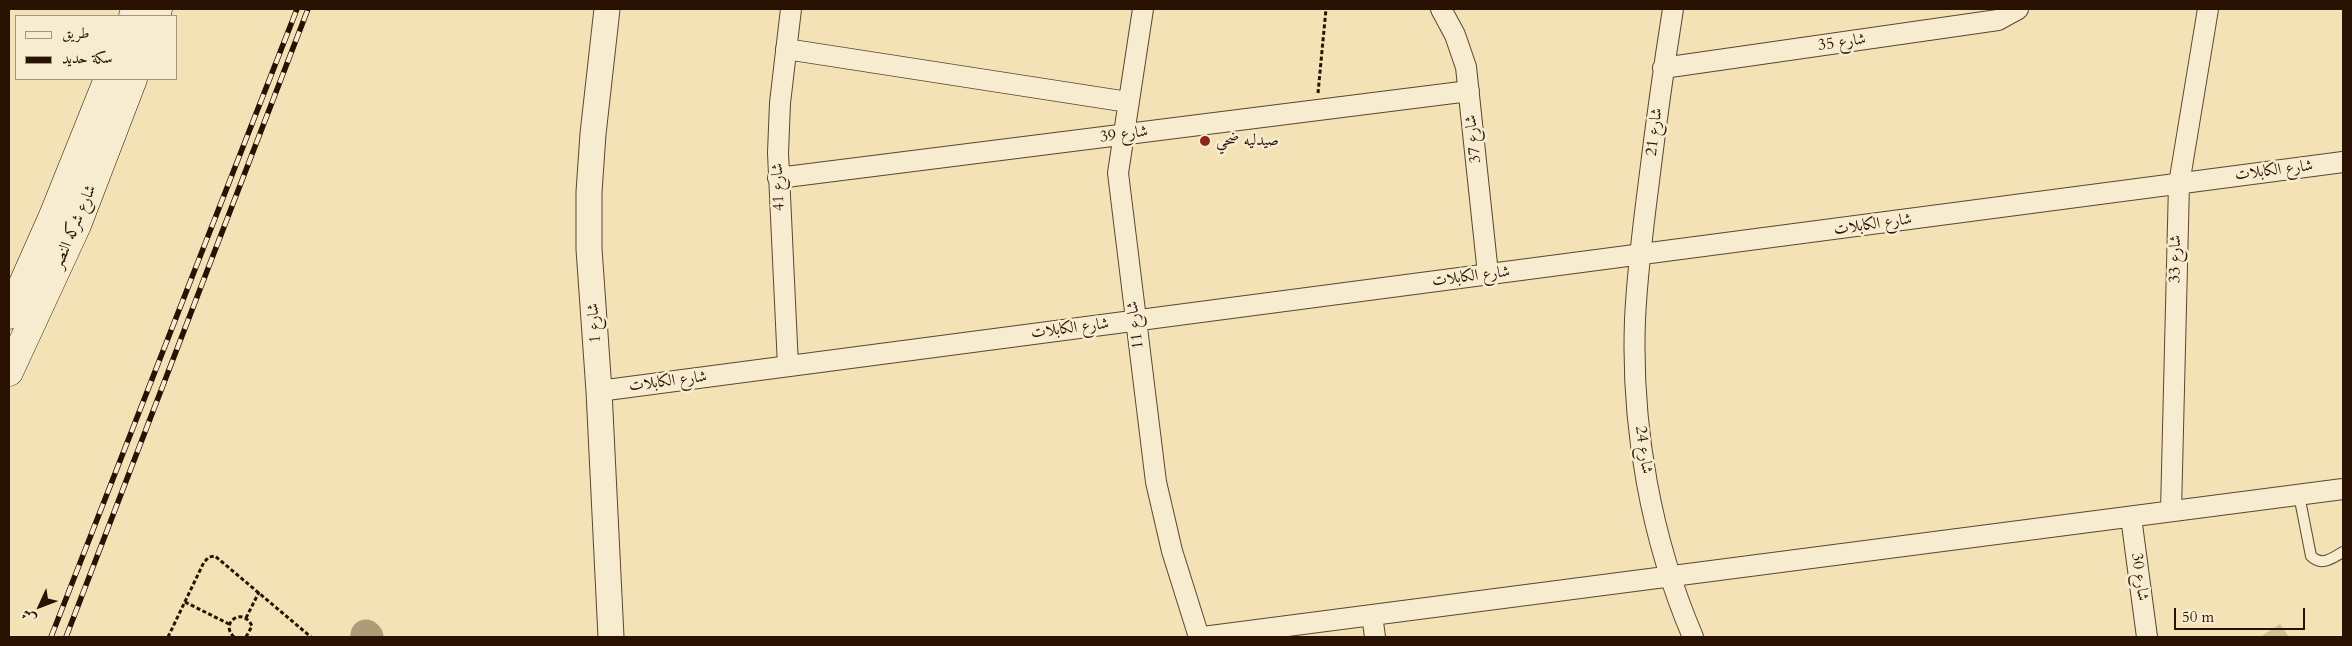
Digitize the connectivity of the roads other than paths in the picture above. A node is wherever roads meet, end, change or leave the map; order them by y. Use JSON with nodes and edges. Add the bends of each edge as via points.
{"nodes":[{"id":1,"x":608,"y":9,"type":"edge"},
{"id":2,"x":790,"y":9,"type":"edge"},
{"id":3,"x":1143,"y":9,"type":"edge"},
{"id":4,"x":1441,"y":9,"type":"edge"},
{"id":5,"x":1673,"y":9,"type":"edge"},
{"id":6,"x":2018,"y":9,"type":"edge"},
{"id":7,"x":2208,"y":9,"type":"edge"},
{"id":8,"x":786,"y":49,"type":"junction"},
{"id":9,"x":1663,"y":68,"type":"junction"},
{"id":10,"x":108,"y":80,"type":"edge"},
{"id":11,"x":133,"y":80,"type":"edge"},
{"id":12,"x":1470,"y":91,"type":"junction"},
{"id":13,"x":1128,"y":102,"type":"junction"},
{"id":14,"x":1123,"y":135,"type":"junction"},
{"id":15,"x":2343,"y":162,"type":"edge"},
{"id":16,"x":778,"y":178,"type":"junction"},
{"id":17,"x":2179,"y":184,"type":"junction"},
{"id":18,"x":1640,"y":256,"type":"junction"},
{"id":19,"x":1488,"y":274,"type":"junction"},
{"id":20,"x":9,"y":315,"type":"edge"},
{"id":21,"x":1136,"y":321,"type":"junction"},
{"id":22,"x":788,"y":366,"type":"junction"},
{"id":23,"x":9,"y":372,"type":"edge"},
{"id":24,"x":599,"y":391,"type":"junction"},
{"id":25,"x":2343,"y":489,"type":"edge"},
{"id":26,"x":2299,"y":494,"type":"junction"},
{"id":27,"x":2171,"y":511,"type":"junction"},
{"id":28,"x":2131,"y":517,"type":"junction"},
{"id":29,"x":2343,"y":552,"type":"edge"},
{"id":30,"x":1670,"y":577,"type":"junction"},
{"id":31,"x":1372,"y":615,"type":"junction"},
{"id":32,"x":611,"y":637,"type":"edge"},
{"id":33,"x":1201,"y":637,"type":"edge"},
{"id":34,"x":1375,"y":637,"type":"edge"},
{"id":35,"x":1693,"y":637,"type":"edge"},
{"id":36,"x":2147,"y":637,"type":"edge"}],
"edges":[{"from":1,"to":24,"type":"street","name":"شارع 1","via":[[589,192],[589,249]]},
{"from":2,"to":8,"type":"street","name":"شارع 41"},
{"from":3,"to":13,"type":"street","name":"شارع 11"},
{"from":4,"to":12,"type":"street","name":"شارع 37","via":[[1461,51]]},
{"from":5,"to":9,"type":"street","name":"شارع 21"},
{"from":6,"to":9,"type":"street","name":"شارع 35","via":[[1998,20]]},
{"from":7,"to":17,"type":"street","name":"شارع 33"},
{"from":8,"to":13,"type":"street","name":"شارع 39"},
{"from":8,"to":16,"type":"street","name":"شارع 41","via":[[778,128]]},
{"from":9,"to":18,"type":"street","name":"شارع 21"},
{"from":10,"to":20,"type":"main road","name":"شارع شركه النصر"},
{"from":11,"to":23,"type":"main road","name":"شارع شركه النصر","via":[[77,225]]},
{"from":12,"to":14,"type":"street","name":"شارع 39"},
{"from":12,"to":19,"type":"street","name":"شارع 37"},
{"from":13,"to":14,"type":"street","name":"شارع 11"},
{"from":14,"to":16,"type":"street","name":"شارع 39"},
{"from":14,"to":21,"type":"street","name":"شارع 11","via":[[1118,173]]},
{"from":15,"to":17,"type":"street","name":"شارع الكابلات"},
{"from":16,"to":22,"type":"street","name":"شارع 41"},
{"from":17,"to":18,"type":"street","name":"شارع الكابلات"},
{"from":17,"to":27,"type":"street","name":"شارع 33"},
{"from":18,"to":19,"type":"street","name":"شارع الكابلات"},
{"from":18,"to":30,"type":"street","name":"شارع 24","via":[[1635,321],[1642,450]]},
{"from":19,"to":21,"type":"street","name":"شارع الكابلات"},
{"from":21,"to":22,"type":"street","name":"شارع الكابلات"},
{"from":21,"to":33,"type":"street","name":"شارع 11","via":[[1156,482],[1172,551]]},
{"from":22,"to":24,"type":"street","name":"شارع الكابلات"},
{"from":24,"to":32,"type":"street","name":"شارع 1"},
{"from":25,"to":26,"type":"street"},
{"from":26,"to":27,"type":"street"},
{"from":26,"to":29,"type":"lane","via":[[2311,556],[2322,562]]},
{"from":27,"to":28,"type":"street"},
{"from":28,"to":30,"type":"street"},
{"from":28,"to":36,"type":"street","name":"شارع 30"},
{"from":30,"to":31,"type":"street"},
{"from":30,"to":35,"type":"street","name":"شارع 24"},
{"from":31,"to":33,"type":"street"},
{"from":31,"to":34,"type":"street"}]}
